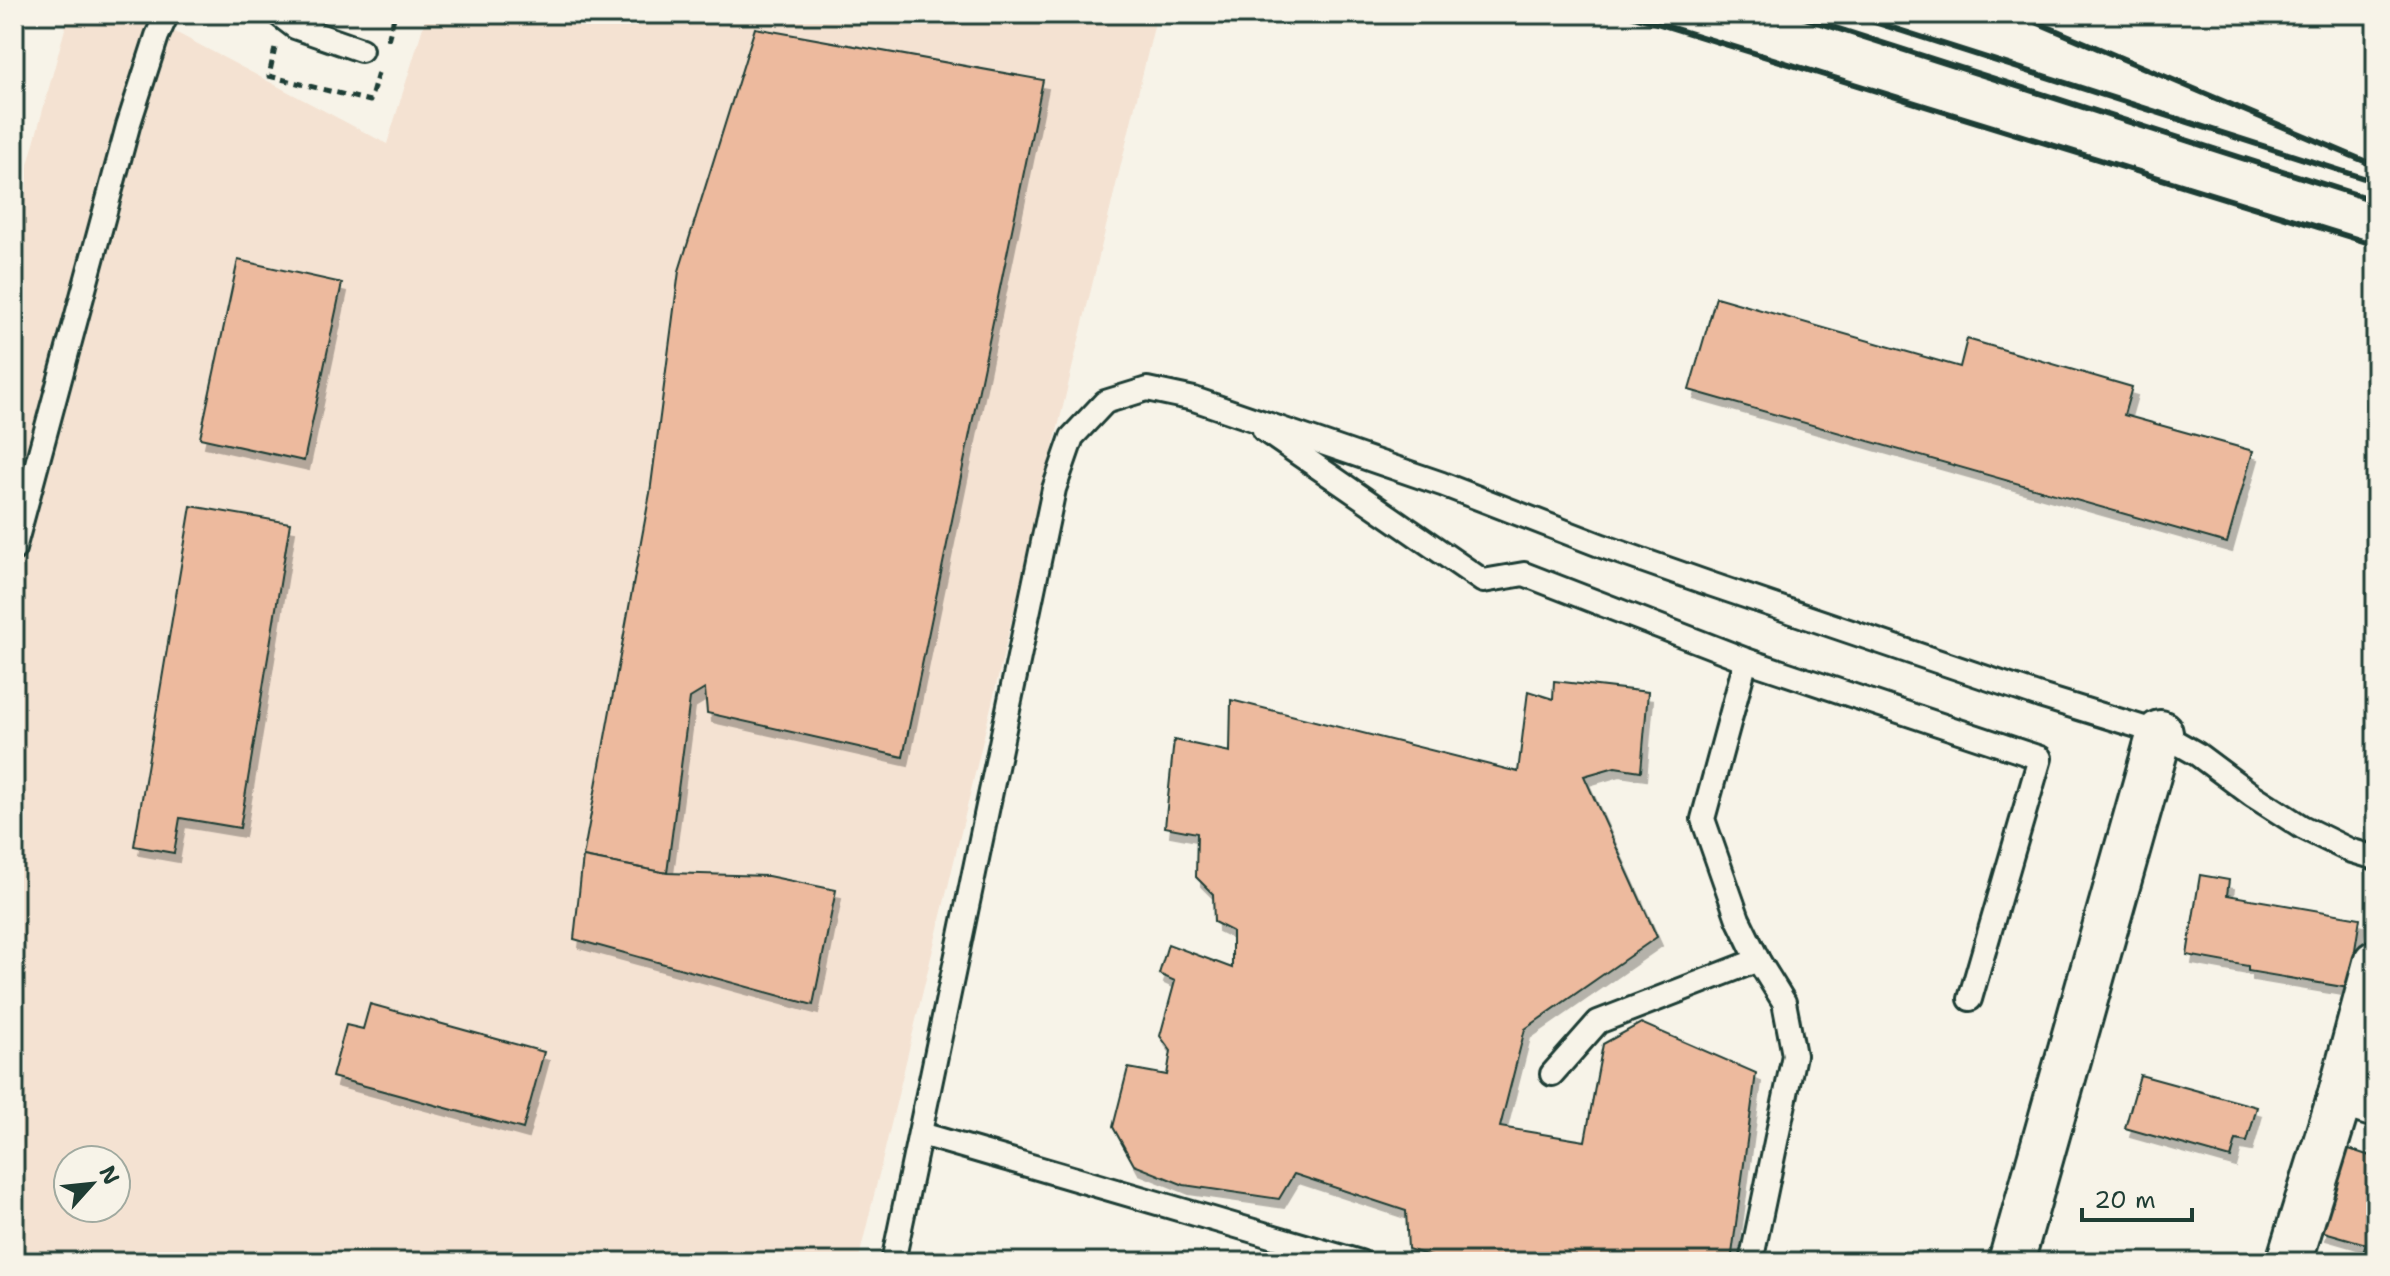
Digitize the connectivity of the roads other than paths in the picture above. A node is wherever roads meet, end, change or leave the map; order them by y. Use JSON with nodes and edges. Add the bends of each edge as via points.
{"nodes":[{"id":1,"x":167,"y":14,"type":"edge"},
{"id":2,"x":280,"y":16,"type":"edge"},
{"id":3,"x":361,"y":50,"type":"dead end"},
{"id":4,"x":1242,"y":415,"type":"junction"},
{"id":5,"x":14,"y":549,"type":"edge"},
{"id":6,"x":1746,"y":660,"type":"junction"},
{"id":7,"x":2160,"y":733,"type":"junction"},
{"id":8,"x":2376,"y":858,"type":"edge"},
{"id":9,"x":1758,"y":960,"type":"junction"},
{"id":10,"x":2376,"y":963,"type":"edge"},
{"id":11,"x":1970,"y":999,"type":"dead end"},
{"id":12,"x":1552,"y":1074,"type":"dead end"},
{"id":13,"x":2358,"y":1099,"type":"edge"},
{"id":14,"x":921,"y":1134,"type":"junction"},
{"id":15,"x":893,"y":1262,"type":"edge"},
{"id":16,"x":1360,"y":1262,"type":"edge"},
{"id":17,"x":1751,"y":1262,"type":"edge"},
{"id":18,"x":2011,"y":1262,"type":"edge"},
{"id":19,"x":2289,"y":1262,"type":"edge"}],
"edges":[{"from":1,"to":5,"type":"lane","via":[[128,126]]},
{"from":2,"to":3,"type":"lane","via":[[295,27]]},
{"from":4,"to":6,"type":"lane","via":[[1483,581],[1524,574]]},
{"from":4,"to":7,"type":"lane","via":[[1728,590]]},
{"from":4,"to":14,"type":"lane","via":[[1147,389],[1105,402],[1072,437],[1054,489]]},
{"from":6,"to":9,"type":"lane","via":[[1703,819]]},
{"from":6,"to":11,"type":"lane","via":[[2040,758]]},
{"from":7,"to":8,"type":"lane","via":[[2302,827]]},
{"from":7,"to":18,"type":"street"},
{"from":9,"to":12,"type":"lane","via":[[1598,1022]]},
{"from":9,"to":17,"type":"lane","via":[[1784,1002],[1794,1055]]},
{"from":10,"to":13,"type":"street"},
{"from":13,"to":19,"type":"street"},
{"from":14,"to":15,"type":"lane"},
{"from":14,"to":16,"type":"lane"}]}
